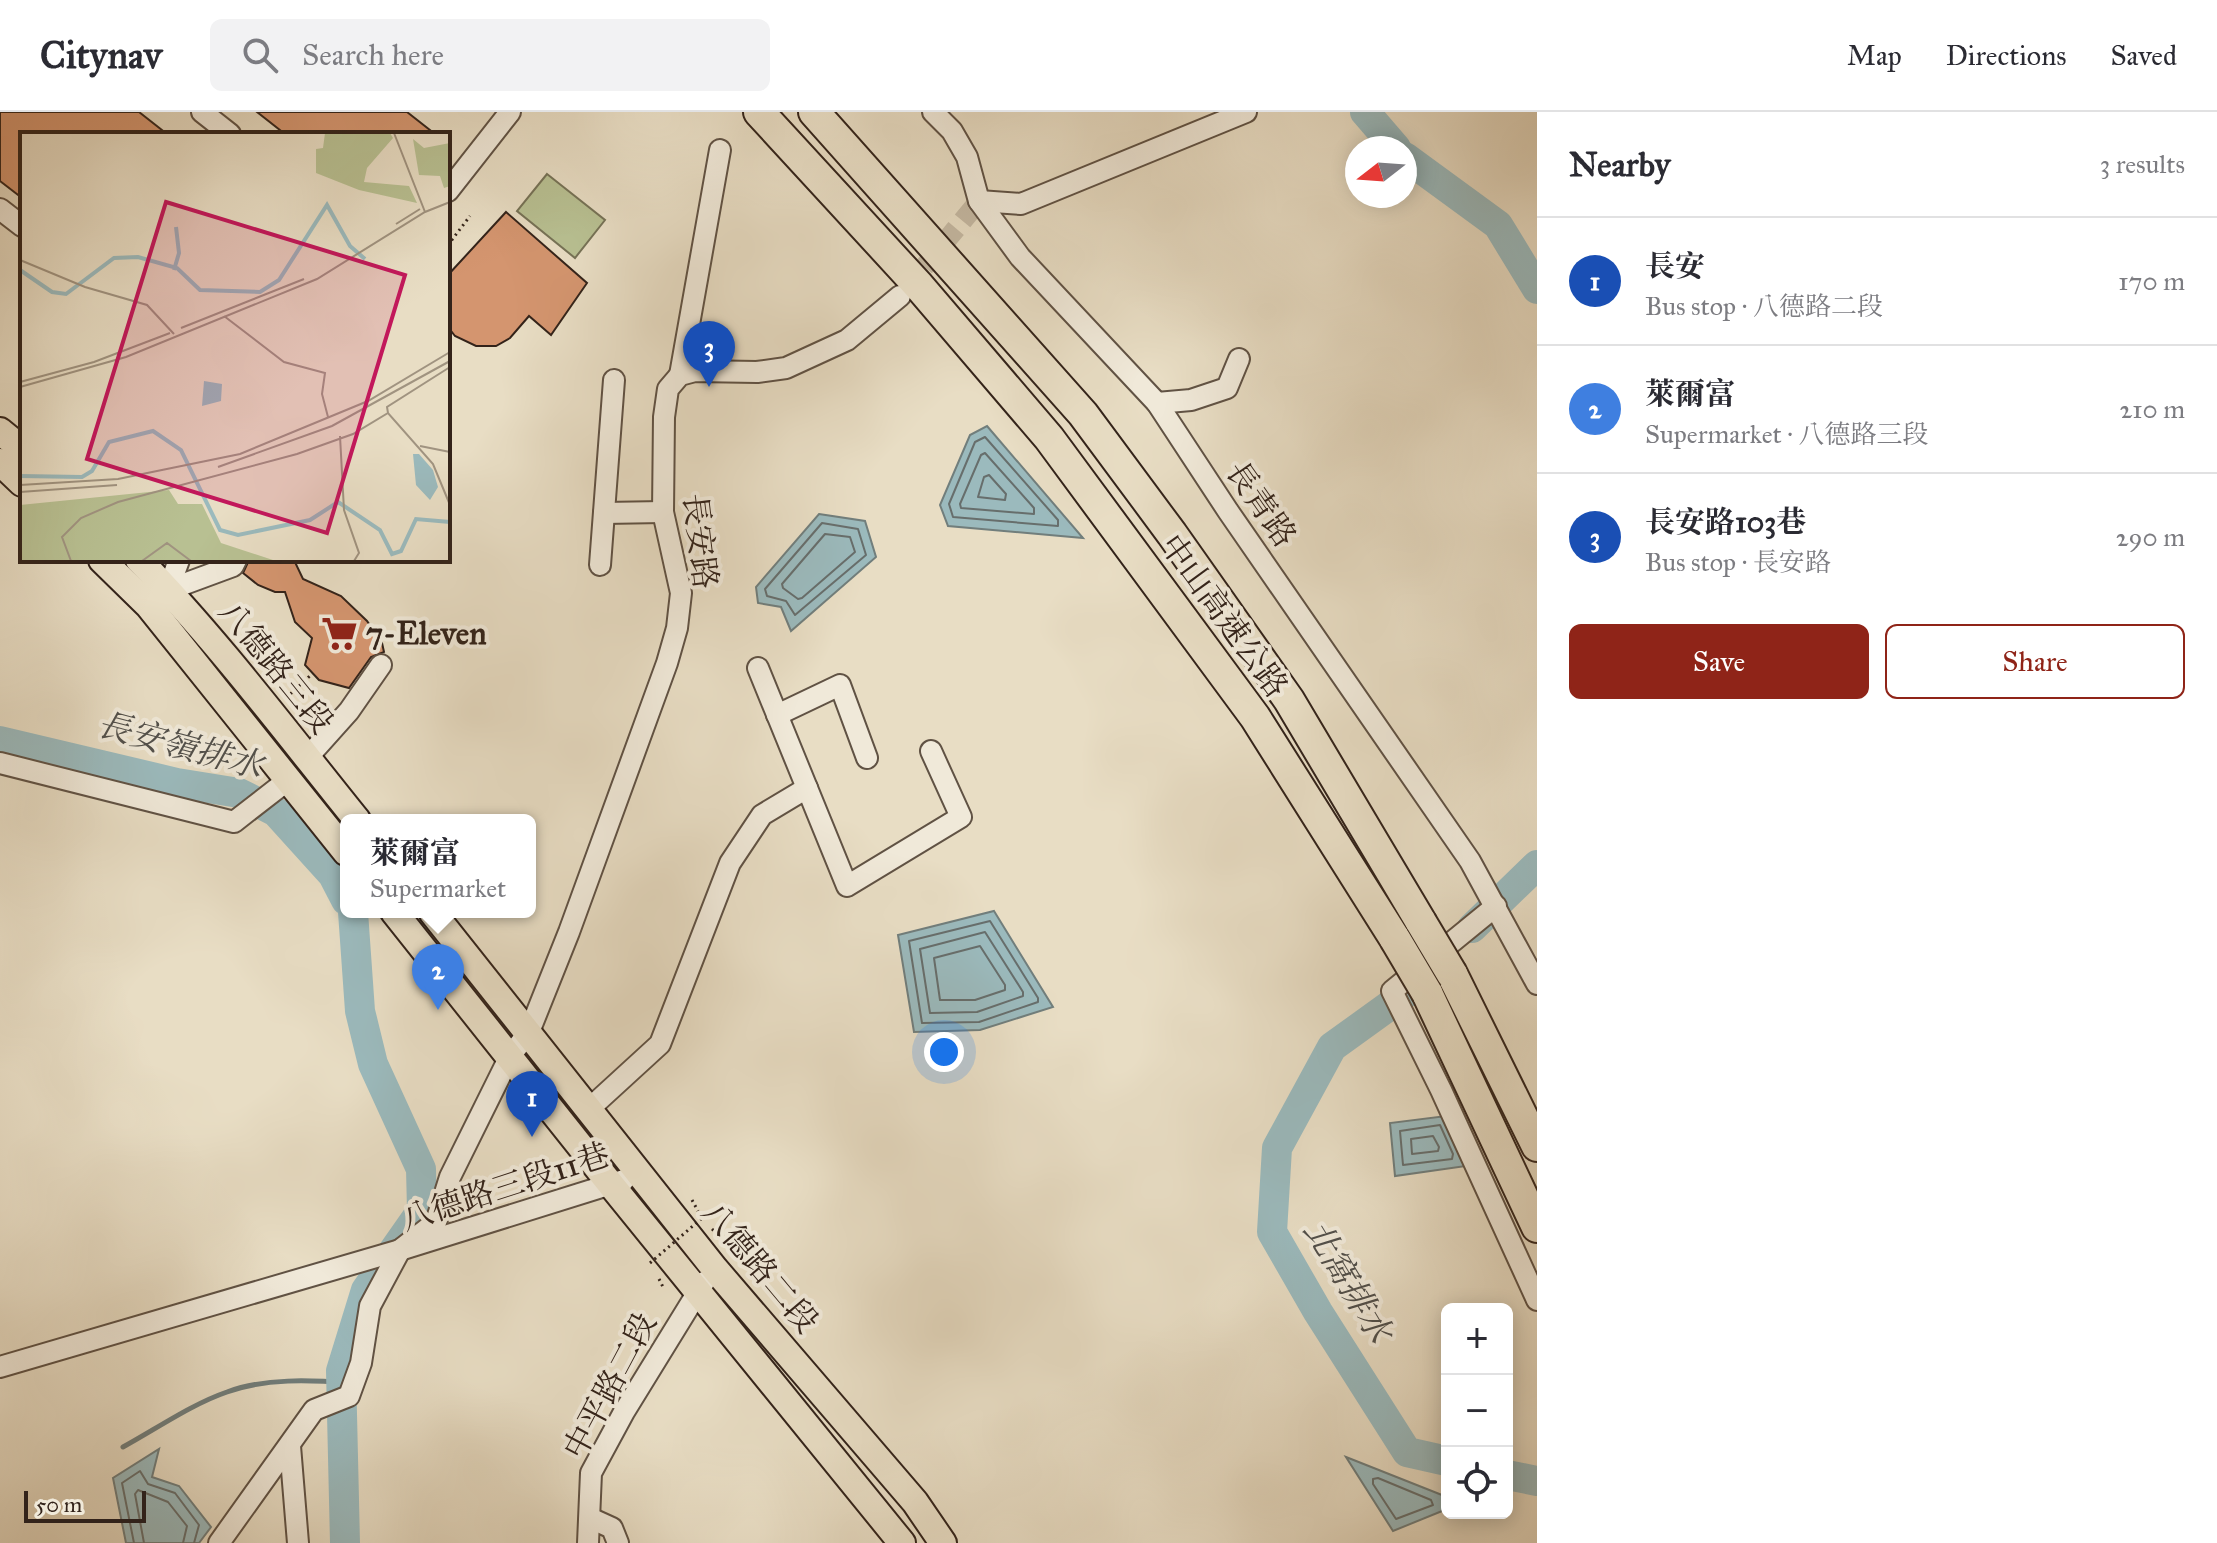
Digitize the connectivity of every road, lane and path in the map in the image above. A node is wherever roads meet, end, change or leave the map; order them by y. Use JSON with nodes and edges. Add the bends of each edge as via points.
{"nodes":[{"id":1,"x":202,"y":112,"type":"edge"},
{"id":2,"x":510,"y":112,"type":"edge"},
{"id":3,"x":759,"y":112,"type":"edge"},
{"id":4,"x":814,"y":112,"type":"edge"},
{"id":5,"x":933,"y":112,"type":"edge"},
{"id":6,"x":1246,"y":112,"type":"edge"},
{"id":7,"x":227,"y":132,"type":"edge"},
{"id":8,"x":720,"y":150,"type":"dead end"},
{"id":9,"x":450,"y":188,"type":"edge"},
{"id":10,"x":979,"y":201,"type":"junction"},
{"id":11,"x":0,"y":209,"type":"edge"},
{"id":12,"x":470,"y":216,"type":"dead end"},
{"id":13,"x":20,"y":224,"type":"edge"},
{"id":14,"x":450,"y":242,"type":"edge"},
{"id":15,"x":900,"y":296,"type":"tunnel mouth"},
{"id":16,"x":1239,"y":359,"type":"dead end"},
{"id":17,"x":680,"y":375,"type":"junction"},
{"id":18,"x":614,"y":380,"type":"dead end"},
{"id":19,"x":1157,"y":403,"type":"junction"},
{"id":20,"x":0,"y":431,"type":"edge"},
{"id":21,"x":14,"y":462,"type":"edge"},
{"id":22,"x":663,"y":512,"type":"junction"},
{"id":23,"x":604,"y":513,"type":"junction"},
{"id":24,"x":105,"y":562,"type":"edge"},
{"id":25,"x":140,"y":562,"type":"edge"},
{"id":26,"x":178,"y":562,"type":"edge"},
{"id":27,"x":235,"y":562,"type":"edge"},
{"id":28,"x":600,"y":565,"type":"dead end"},
{"id":29,"x":159,"y":598,"type":"junction"},
{"id":30,"x":381,"y":665,"type":"dead end"},
{"id":31,"x":758,"y":668,"type":"dead end"},
{"id":32,"x":313,"y":673,"type":"dead end"},
{"id":33,"x":270,"y":712,"type":"junction"},
{"id":34,"x":777,"y":715,"type":"junction"},
{"id":35,"x":931,"y":751,"type":"dead end"},
{"id":36,"x":307,"y":758,"type":"junction"},
{"id":37,"x":867,"y":758,"type":"dead end"},
{"id":38,"x":0,"y":763,"type":"edge"},
{"id":39,"x":288,"y":780,"type":"junction"},
{"id":40,"x":807,"y":788,"type":"junction"},
{"id":41,"x":352,"y":814,"type":"edge"},
{"id":42,"x":340,"y":845,"type":"edge"},
{"id":43,"x":1496,"y":906,"type":"junction"},
{"id":44,"x":399,"y":918,"type":"edge"},
{"id":45,"x":437,"y":918,"type":"edge"},
{"id":46,"x":1537,"y":984,"type":"edge"},
{"id":47,"x":529,"y":1032,"type":"junction"},
{"id":48,"x":510,"y":1056,"type":"junction"},
{"id":49,"x":589,"y":1109,"type":"junction"},
{"id":50,"x":1537,"y":1146,"type":"edge"},
{"id":51,"x":639,"y":1174,"type":"junction"},
{"id":52,"x":612,"y":1186,"type":"junction"},
{"id":53,"x":692,"y":1200,"type":"dead end"},
{"id":54,"x":1537,"y":1227,"type":"edge"},
{"id":55,"x":711,"y":1228,"type":"dead end"},
{"id":56,"x":730,"y":1245,"type":"dead end"},
{"id":57,"x":400,"y":1250,"type":"junction"},
{"id":58,"x":650,"y":1263,"type":"dead end"},
{"id":59,"x":715,"y":1269,"type":"junction"},
{"id":60,"x":698,"y":1290,"type":"junction"},
{"id":61,"x":1537,"y":1300,"type":"edge"},
{"id":62,"x":6,"y":1365,"type":"edge"},
{"id":63,"x":290,"y":1446,"type":"junction"},
{"id":64,"x":590,"y":1518,"type":"junction"},
{"id":65,"x":219,"y":1543,"type":"edge"},
{"id":66,"x":298,"y":1543,"type":"edge"},
{"id":67,"x":588,"y":1543,"type":"edge"},
{"id":68,"x":618,"y":1543,"type":"edge"},
{"id":69,"x":902,"y":1543,"type":"edge"},
{"id":70,"x":943,"y":1543,"type":"edge"}],
"edges":[{"from":1,"to":7,"type":"street"},
{"from":2,"to":9,"type":"street"},
{"from":3,"to":54,"type":"highway","name":"中山高速公路","bridge":true,"via":[[1049,438],[1255,717],[1427,993]]},
{"from":4,"to":50,"type":"highway","name":"中山高速公路","bridge":true,"via":[[1083,414],[1289,700],[1452,974]]},
{"from":5,"to":10,"type":"street","via":[[967,157]]},
{"from":6,"to":10,"type":"street","via":[[1021,204]]},
{"from":8,"to":17,"type":"street","name":"長安路"},
{"from":10,"to":19,"type":"street","name":"長青路","via":[[1020,257]]},
{"from":11,"to":13,"type":"street"},
{"from":12,"to":14,"type":"path"},
{"from":15,"to":17,"type":"street","via":[[847,340],[786,368]]},
{"from":16,"to":19,"type":"street","via":[[1227,388],[1191,400]]},
{"from":17,"to":22,"type":"street","name":"長安路","via":[[668,389],[664,417]]},
{"from":18,"to":23,"type":"street"},
{"from":19,"to":43,"type":"street","name":"長青路"},
{"from":20,"to":21,"type":"main road"},
{"from":22,"to":23,"type":"street"},
{"from":22,"to":47,"type":"street","name":"長安路","via":[[681,593],[677,628]]},
{"from":23,"to":28,"type":"street"},
{"from":24,"to":29,"type":"main road","name":"八德路三段"},
{"from":25,"to":29,"type":"main road","name":"八德路三段"},
{"from":26,"to":29,"type":"street"},
{"from":27,"to":29,"type":"street"},
{"from":29,"to":33,"type":"main road","name":"八德路三段"},
{"from":29,"to":39,"type":"main road","name":"八德路三段"},
{"from":30,"to":36,"type":"street"},
{"from":31,"to":34,"type":"street"},
{"from":32,"to":33,"type":"path"},
{"from":33,"to":36,"type":"main road","name":"八德路三段"},
{"from":34,"to":37,"type":"street","via":[[840,685]]},
{"from":34,"to":40,"type":"street"},
{"from":35,"to":40,"type":"street","via":[[961,817],[847,886]]},
{"from":36,"to":41,"type":"main road","name":"八德路三段"},
{"from":38,"to":39,"type":"street","via":[[234,822]]},
{"from":39,"to":42,"type":"main road","name":"八德路三段"},
{"from":40,"to":49,"type":"street","via":[[762,815],[730,863],[660,1044]]},
{"from":43,"to":46,"type":"street"},
{"from":43,"to":61,"type":"street","via":[[1392,991]]},
{"from":44,"to":48,"type":"main road"},
{"from":45,"to":47,"type":"main road"},
{"from":47,"to":48,"type":"street","name":"長安路"},
{"from":47,"to":49,"type":"main road","name":"八德路二段"},
{"from":48,"to":52,"type":"main road","name":"八德路二段"},
{"from":48,"to":57,"type":"street","name":"長安路","via":[[450,1177],[436,1222]]},
{"from":49,"to":51,"type":"main road","name":"八德路二段"},
{"from":51,"to":52,"type":"street","name":"八德路三段11巷"},
{"from":51,"to":59,"type":"main road","name":"八德路二段"},
{"from":52,"to":57,"type":"street","name":"八德路三段11巷"},
{"from":52,"to":60,"type":"main road","name":"八德路二段"},
{"from":53,"to":58,"type":"path","bridge":true,"via":[[701,1219]]},
{"from":55,"to":56,"type":"path"},
{"from":57,"to":62,"type":"street"},
{"from":57,"to":63,"type":"street","name":"八德路三段11巷","via":[[370,1306],[361,1363],[349,1396],[314,1410]]},
{"from":59,"to":60,"type":"street","name":"中平路二段"},
{"from":59,"to":70,"type":"main road","name":"八德路二段","via":[[915,1502]]},
{"from":60,"to":64,"type":"street","name":"中平路二段","via":[[591,1473]]},
{"from":60,"to":69,"type":"main road","name":"八德路二段"},
{"from":63,"to":65,"type":"street"},
{"from":63,"to":66,"type":"street"},
{"from":64,"to":67,"type":"street","name":"中平路二段"},
{"from":64,"to":68,"type":"street","via":[[612,1528]]}]}
